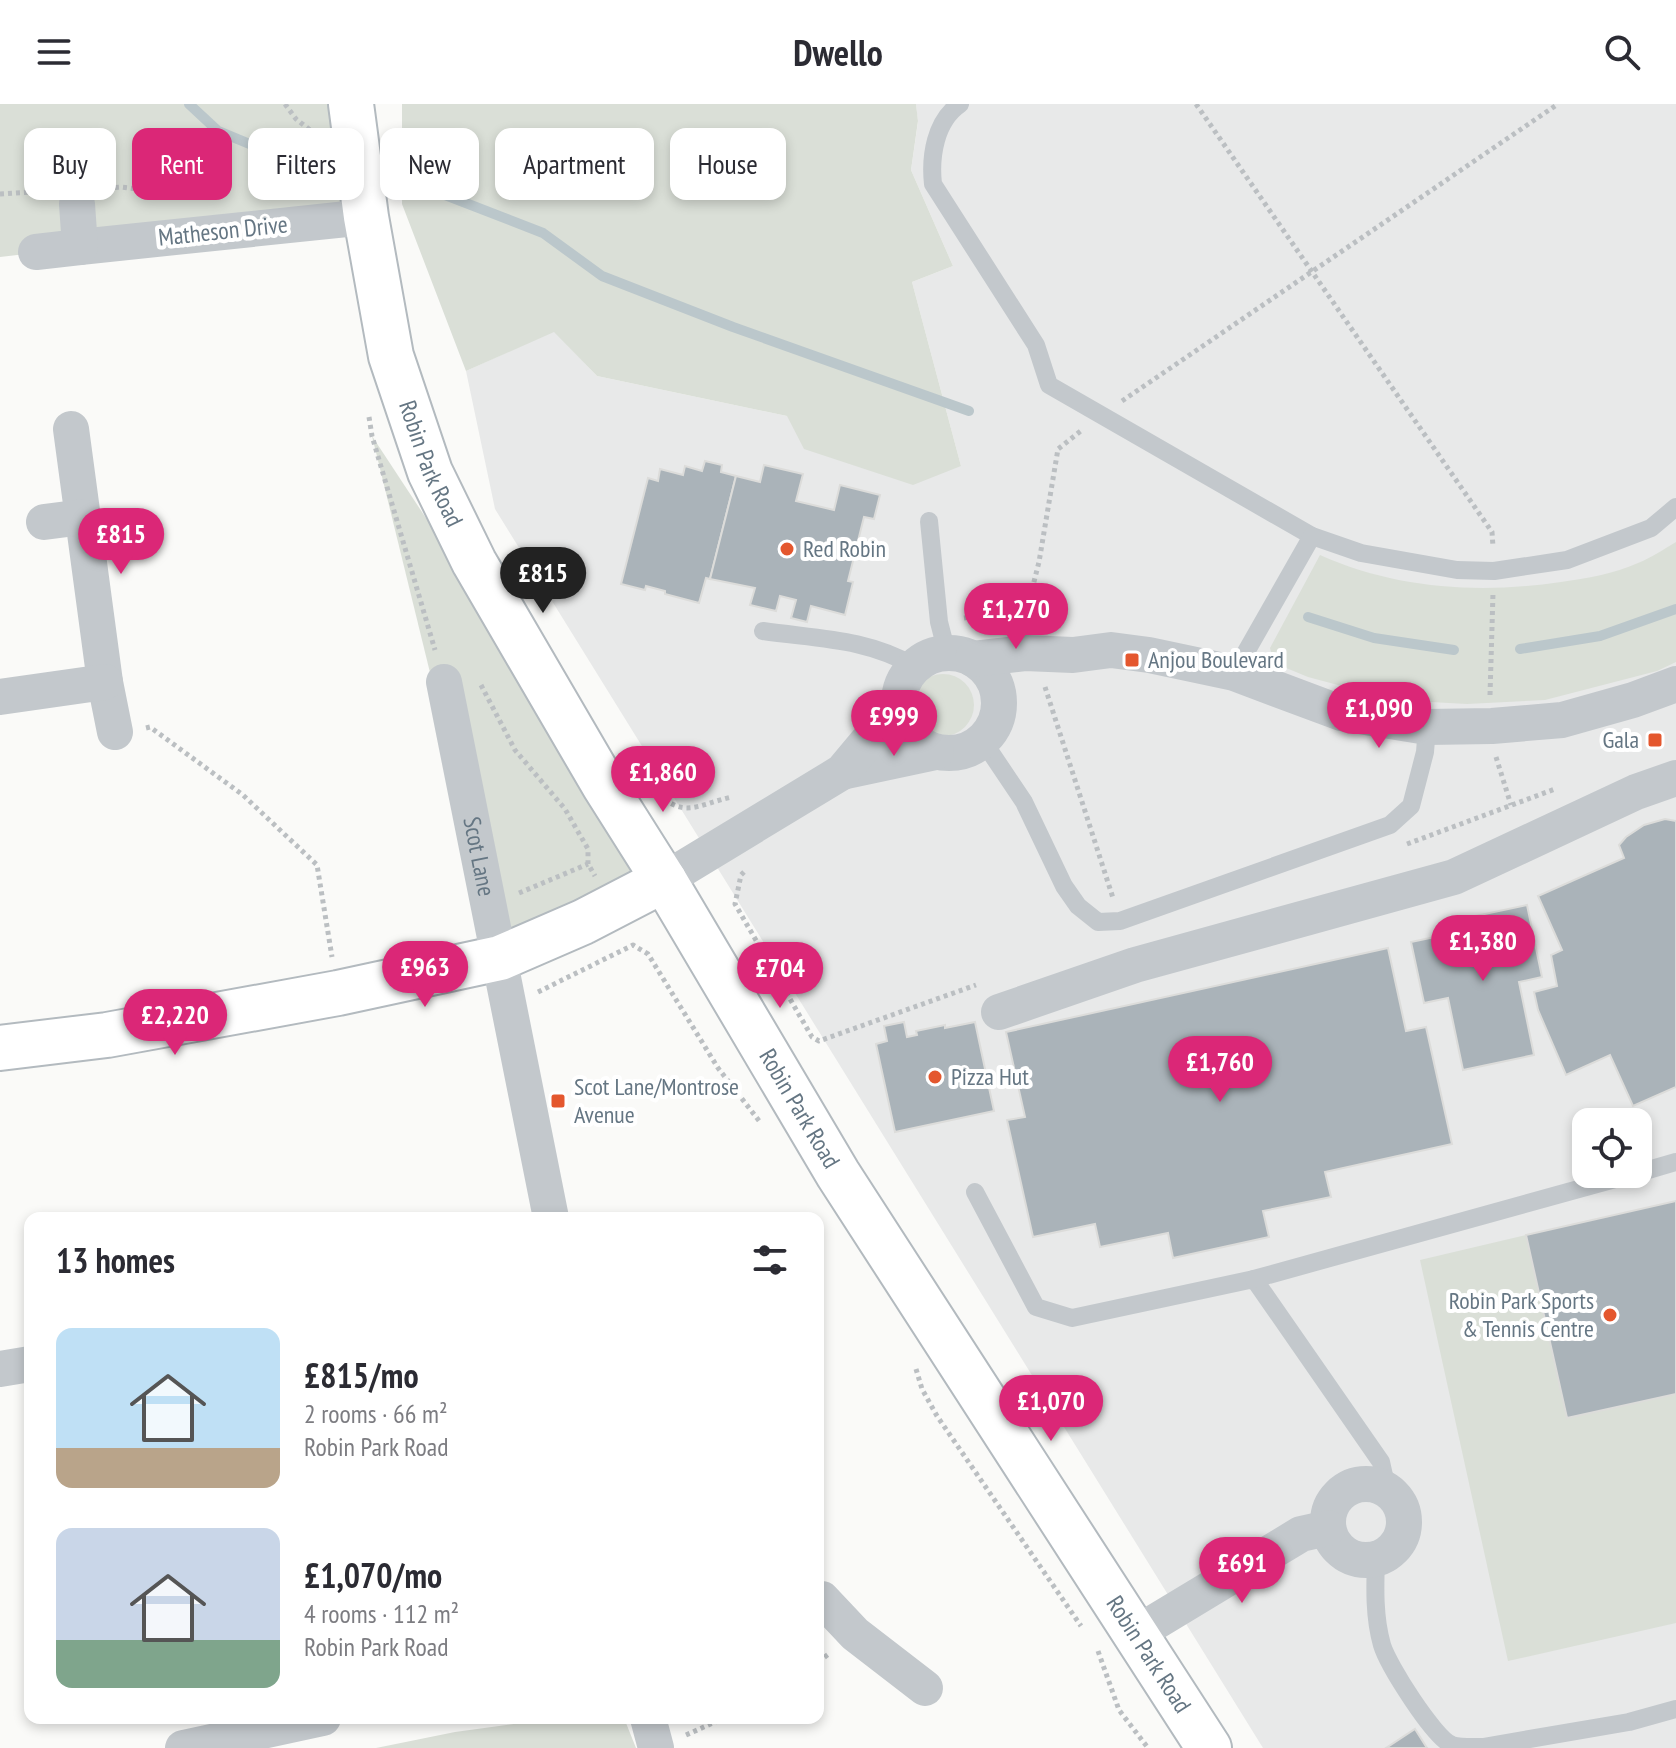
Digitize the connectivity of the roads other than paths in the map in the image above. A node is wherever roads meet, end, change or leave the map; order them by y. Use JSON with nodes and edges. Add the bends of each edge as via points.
{"nodes":[{"id":1,"x":351,"y":104,"type":"edge"},
{"id":2,"x":960,"y":104,"type":"edge"},
{"id":3,"x":77,"y":200,"type":"edge"},
{"id":4,"x":366,"y":217,"type":"junction"},
{"id":5,"x":80,"y":247,"type":"junction"},
{"id":6,"x":36,"y":252,"type":"dead end"},
{"id":7,"x":71,"y":429,"type":"dead end"},
{"id":8,"x":1676,"y":507,"type":"edge"},
{"id":9,"x":83,"y":517,"type":"junction"},
{"id":10,"x":929,"y":521,"type":"dead end"},
{"id":11,"x":44,"y":522,"type":"dead end"},
{"id":12,"x":1312,"y":536,"type":"junction"},
{"id":13,"x":763,"y":631,"type":"dead end"},
{"id":14,"x":953,"y":644,"type":"junction"},
{"id":15,"x":1032,"y":662,"type":"junction"},
{"id":16,"x":914,"y":666,"type":"junction"},
{"id":17,"x":1234,"y":673,"type":"junction"},
{"id":18,"x":105,"y":682,"type":"junction"},
{"id":19,"x":444,"y":682,"type":"road end"},
{"id":20,"x":1676,"y":684,"type":"edge"},
{"id":21,"x":0,"y":697,"type":"edge"},
{"id":22,"x":898,"y":705,"type":"junction"},
{"id":23,"x":999,"y":706,"type":"junction"},
{"id":24,"x":1427,"y":727,"type":"junction"},
{"id":25,"x":115,"y":732,"type":"road end"},
{"id":26,"x":983,"y":741,"type":"junction"},
{"id":27,"x":936,"y":752,"type":"junction"},
{"id":28,"x":842,"y":772,"type":"junction"},
{"id":29,"x":1676,"y":778,"type":"edge"},
{"id":30,"x":664,"y":880,"type":"junction"},
{"id":31,"x":500,"y":958,"type":"junction"},
{"id":32,"x":999,"y":1012,"type":"dead end"},
{"id":33,"x":0,"y":1048,"type":"edge"},
{"id":34,"x":1676,"y":1162,"type":"edge"},
{"id":35,"x":1652,"y":1168,"type":"edge"},
{"id":36,"x":1581,"y":1188,"type":"edge"},
{"id":37,"x":975,"y":1192,"type":"dead end"},
{"id":38,"x":550,"y":1212,"type":"edge"},
{"id":39,"x":1254,"y":1279,"type":"junction"},
{"id":40,"x":24,"y":1365,"type":"edge"},
{"id":41,"x":0,"y":1369,"type":"edge"},
{"id":42,"x":1387,"y":1489,"type":"junction"},
{"id":43,"x":1328,"y":1528,"type":"junction"},
{"id":44,"x":1376,"y":1559,"type":"junction"},
{"id":45,"x":824,"y":1595,"type":"edge"},
{"id":46,"x":1137,"y":1633,"type":"junction"},
{"id":47,"x":925,"y":1688,"type":"dead end"},
{"id":48,"x":1676,"y":1709,"type":"edge"},
{"id":49,"x":271,"y":1724,"type":"edge"},
{"id":50,"x":650,"y":1724,"type":"edge"},
{"id":51,"x":183,"y":1748,"type":"edge"},
{"id":52,"x":656,"y":1748,"type":"edge"},
{"id":53,"x":1209,"y":1748,"type":"edge"}],
"edges":[{"from":1,"to":4,"type":"street"},
{"from":2,"to":12,"type":"lane","via":[[937,137],[933,184],[1036,345],[1049,385]]},
{"from":3,"to":5,"type":"street"},
{"from":4,"to":5,"type":"street","name":"Matheson Drive"},
{"from":4,"to":30,"type":"street","name":"Robin Park Road","via":[[391,356],[430,472],[482,576]]},
{"from":5,"to":6,"type":"street","name":"Matheson Drive"},
{"from":7,"to":9,"type":"street"},
{"from":8,"to":12,"type":"lane","via":[[1651,528],[1567,560],[1494,571],[1376,556]]},
{"from":9,"to":11,"type":"street"},
{"from":9,"to":18,"type":"street"},
{"from":10,"to":14,"type":"lane"},
{"from":12,"to":17,"type":"lane"},
{"from":13,"to":16,"type":"lane","via":[[860,643]]},
{"from":14,"to":15,"type":"street"},
{"from":14,"to":16,"type":"street"},
{"from":14,"to":23,"type":"street","via":[[985,668]]},
{"from":15,"to":17,"type":"street","via":[[1111,650]]},
{"from":15,"to":23,"type":"street"},
{"from":16,"to":22,"type":"street","via":[[905,677]]},
{"from":17,"to":24,"type":"street","via":[[1341,713]]},
{"from":18,"to":21,"type":"street"},
{"from":18,"to":25,"type":"street"},
{"from":19,"to":31,"type":"street","name":"Scot Lane"},
{"from":20,"to":24,"type":"street","via":[[1562,720]]},
{"from":22,"to":27,"type":"street","via":[[905,730]]},
{"from":22,"to":28,"type":"street"},
{"from":23,"to":26,"type":"street","via":[[992,731]]},
{"from":24,"to":26,"type":"lane","via":[[1411,806],[1390,825],[1120,921],[1098,922],[1064,886],[1024,802]]},
{"from":26,"to":27,"type":"street","via":[[952,754]]},
{"from":27,"to":28,"type":"street"},
{"from":28,"to":30,"type":"street"},
{"from":29,"to":32,"type":"street","via":[[1454,877],[1135,965]]},
{"from":30,"to":31,"type":"street"},
{"from":30,"to":46,"type":"street","name":"Robin Park Road","via":[[838,1174]]},
{"from":31,"to":33,"type":"street","via":[[107,1035]]},
{"from":31,"to":38,"type":"street","name":"Scot Lane"},
{"from":34,"to":35,"type":"lane"},
{"from":36,"to":39,"type":"lane"},
{"from":37,"to":39,"type":"lane","via":[[1036,1307],[1072,1318]]},
{"from":39,"to":42,"type":"lane","via":[[1381,1462]]},
{"from":40,"to":41,"type":"street"},
{"from":42,"to":43,"type":"street","via":[[1375,1484],[1350,1486],[1332,1504]]},
{"from":42,"to":44,"type":"street","via":[[1402,1509],[1403,1534]]},
{"from":43,"to":44,"type":"street","via":[[1351,1557]]},
{"from":43,"to":46,"type":"street","via":[[1301,1534]]},
{"from":44,"to":48,"type":"lane","via":[[1374,1598],[1382,1647],[1420,1711],[1449,1744],[1483,1747]]},
{"from":45,"to":47,"type":"street","via":[[855,1634]]},
{"from":46,"to":53,"type":"street","name":"Robin Park Road"},
{"from":49,"to":51,"type":"street"},
{"from":50,"to":52,"type":"street"}]}
